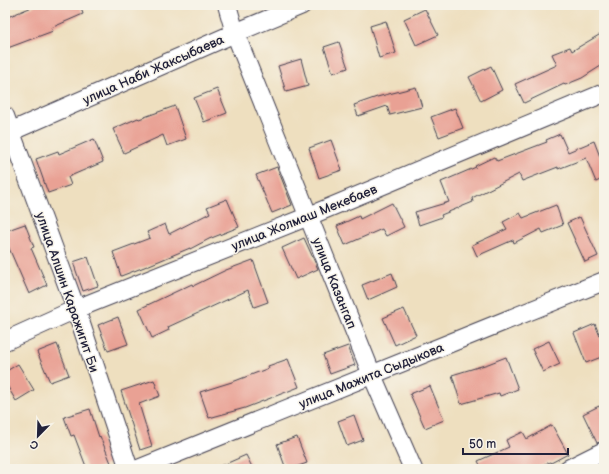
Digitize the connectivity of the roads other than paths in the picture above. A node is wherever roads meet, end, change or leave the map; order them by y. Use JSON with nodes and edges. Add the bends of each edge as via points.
{"nodes":[{"id":1,"x":227,"y":5,"type":"edge"},
{"id":2,"x":302,"y":5,"type":"edge"},
{"id":3,"x":235,"y":32,"type":"junction"},
{"id":4,"x":604,"y":93,"type":"edge"},
{"id":5,"x":7,"y":127,"type":"edge"},
{"id":6,"x":309,"y":216,"type":"junction"},
{"id":7,"x":604,"y":281,"type":"edge"},
{"id":8,"x":76,"y":308,"type":"junction"},
{"id":9,"x":5,"y":341,"type":"edge"},
{"id":10,"x":372,"y":375,"type":"junction"},
{"id":11,"x":604,"y":451,"type":"edge"},
{"id":12,"x":129,"y":469,"type":"edge"},
{"id":13,"x":138,"y":469,"type":"edge"},
{"id":14,"x":413,"y":469,"type":"edge"},
{"id":15,"x":568,"y":469,"type":"edge"}],
"edges":[{"from":1,"to":3,"type":"street","name":"улица Казангап"},
{"from":2,"to":3,"type":"street","name":"улица Наби Жаксыбаева"},
{"from":3,"to":5,"type":"street","name":"улица Наби Жаксыбаева"},
{"from":3,"to":6,"type":"street","name":"улица Казангап"},
{"from":4,"to":6,"type":"street","name":"улица Жолмаш Мекебаев"},
{"from":5,"to":8,"type":"street","name":"улица Алшин Каражигит Би"},
{"from":6,"to":8,"type":"street","name":"улица Жолмаш Мекебаев"},
{"from":6,"to":10,"type":"street","name":"улица Казангап"},
{"from":7,"to":10,"type":"street","name":"улица Мажита Сыдыкова"},
{"from":8,"to":9,"type":"street","name":"улица Жолмаш Мекебаев"},
{"from":8,"to":12,"type":"street","name":"улица Алшин Каражигит Би"},
{"from":10,"to":13,"type":"street","name":"улица Мажита Сыдыкова"},
{"from":10,"to":14,"type":"street","name":"улица Казангап"},
{"from":11,"to":15,"type":"street"}]}
